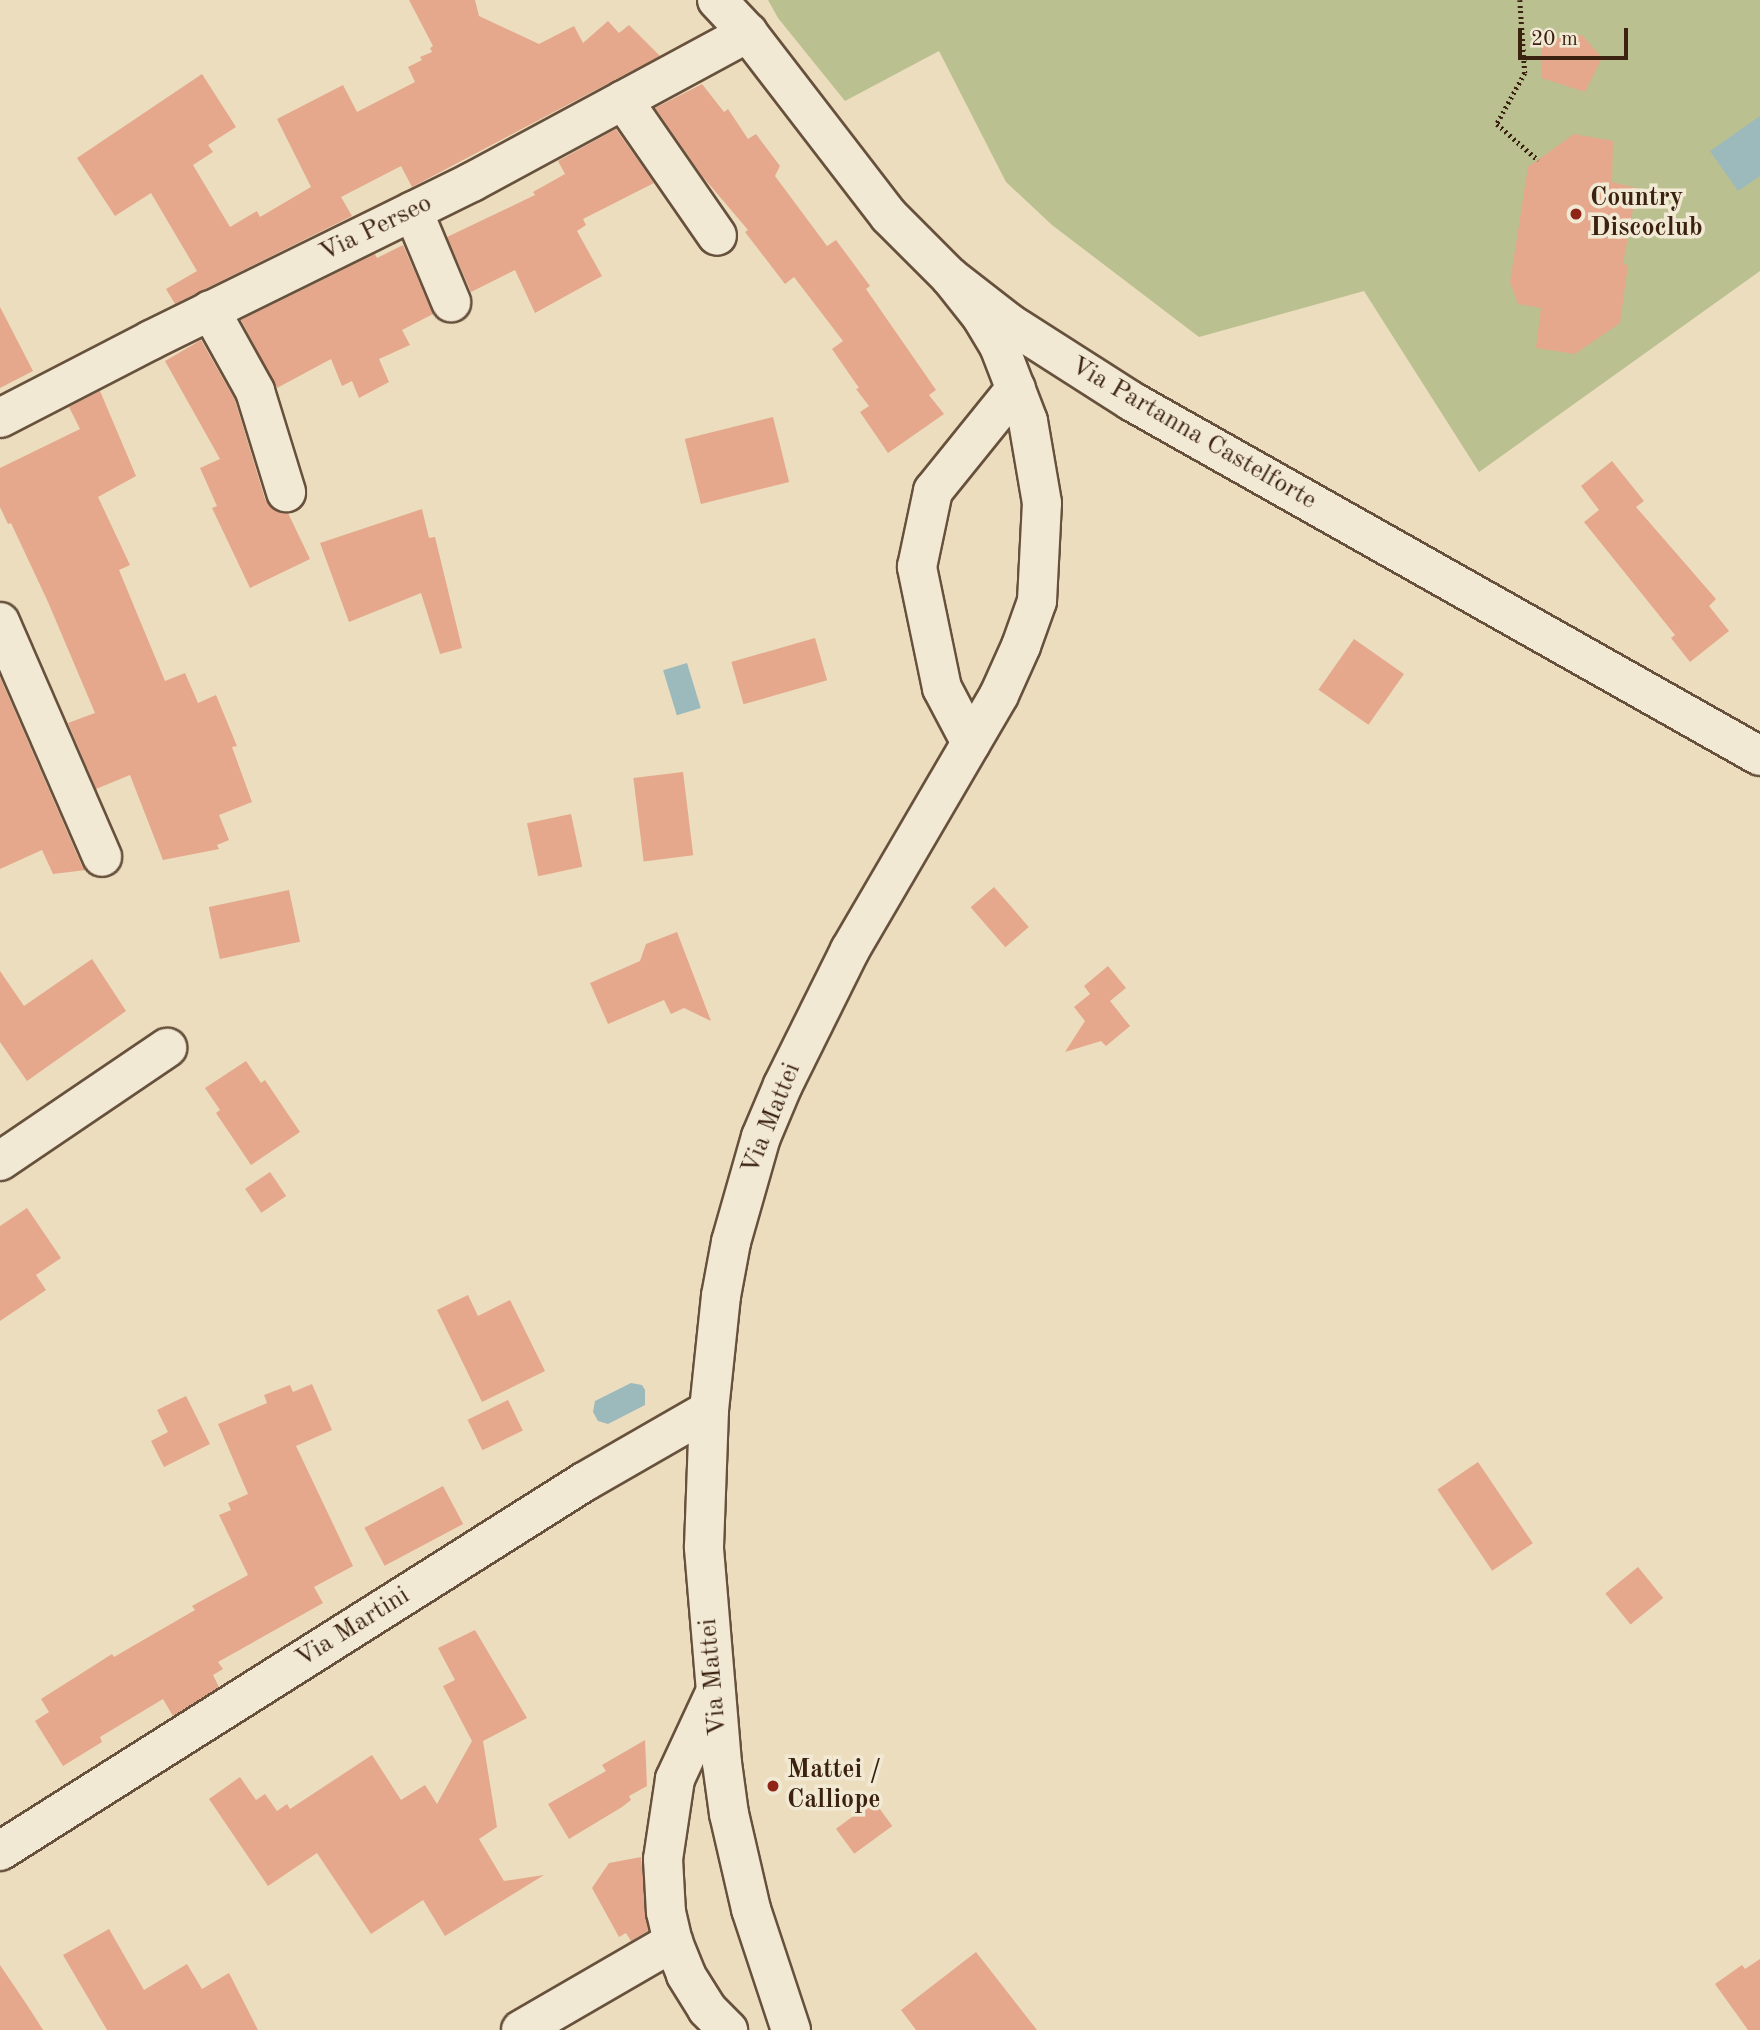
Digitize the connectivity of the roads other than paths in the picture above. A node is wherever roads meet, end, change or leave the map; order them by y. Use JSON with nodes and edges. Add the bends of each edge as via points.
{"nodes":[{"id":1,"x":717,"y":0,"type":"edge"},
{"id":2,"x":740,"y":16,"type":"edge"},
{"id":3,"x":623,"y":100,"type":"junction"},
{"id":4,"x":413,"y":211,"type":"junction"},
{"id":5,"x":717,"y":236,"type":"dead end"},
{"id":6,"x":950,"y":277,"type":"junction"},
{"id":7,"x":451,"y":302,"type":"dead end"},
{"id":8,"x":211,"y":310,"type":"junction"},
{"id":9,"x":1017,"y":388,"type":"junction"},
{"id":10,"x":0,"y":418,"type":"edge"},
{"id":11,"x":286,"y":492,"type":"dead end"},
{"id":12,"x":0,"y":622,"type":"edge"},
{"id":13,"x":971,"y":743,"type":"junction"},
{"id":14,"x":1760,"y":756,"type":"edge"},
{"id":15,"x":102,"y":857,"type":"dead end"},
{"id":16,"x":167,"y":1048,"type":"dead end"},
{"id":17,"x":0,"y":1161,"type":"edge"},
{"id":18,"x":709,"y":1410,"type":"junction"},
{"id":19,"x":714,"y":1695,"type":"junction"},
{"id":20,"x":0,"y":1850,"type":"edge"},
{"id":21,"x":673,"y":1942,"type":"junction"},
{"id":22,"x":522,"y":2030,"type":"edge"},
{"id":23,"x":728,"y":2030,"type":"edge"},
{"id":24,"x":791,"y":2030,"type":"edge"}],
"edges":[{"from":1,"to":2,"type":"street","name":"Via Partanna Castelforte"},
{"from":2,"to":3,"type":"street","name":"Via Perseo"},
{"from":2,"to":6,"type":"street","name":"Via Partanna Castelforte","via":[[852,172]]},
{"from":3,"to":4,"type":"street","name":"Via Perseo"},
{"from":3,"to":5,"type":"street"},
{"from":4,"to":7,"type":"street"},
{"from":4,"to":8,"type":"street","name":"Via Perseo"},
{"from":6,"to":9,"type":"street","name":"Via Mattei","via":[[981,316]]},
{"from":6,"to":14,"type":"street","name":"Via Partanna Castelforte","via":[[1009,323],[1131,401]]},
{"from":8,"to":10,"type":"street","name":"Via Perseo"},
{"from":8,"to":11,"type":"street","via":[[255,391]]},
{"from":9,"to":13,"type":"street","name":"Via Mattei","via":[[1037,459],[1042,503],[1037,601],[999,695]]},
{"from":9,"to":13,"type":"street","via":[[933,491],[917,567],[942,688]]},
{"from":12,"to":15,"type":"street"},
{"from":13,"to":18,"type":"street","name":"Via Mattei","via":[[850,950],[761,1137],[728,1255]]},
{"from":16,"to":17,"type":"street"},
{"from":18,"to":19,"type":"street","name":"Via Mattei","via":[[704,1547]]},
{"from":18,"to":20,"type":"street","name":"Via Martini","via":[[584,1482]]},
{"from":19,"to":21,"type":"street","via":[[675,1779],[666,1824],[665,1899]]},
{"from":19,"to":24,"type":"street","name":"Via Mattei","via":[[739,1860],[767,1964]]},
{"from":21,"to":22,"type":"street"},
{"from":21,"to":23,"type":"street","via":[[707,2009]]}]}
